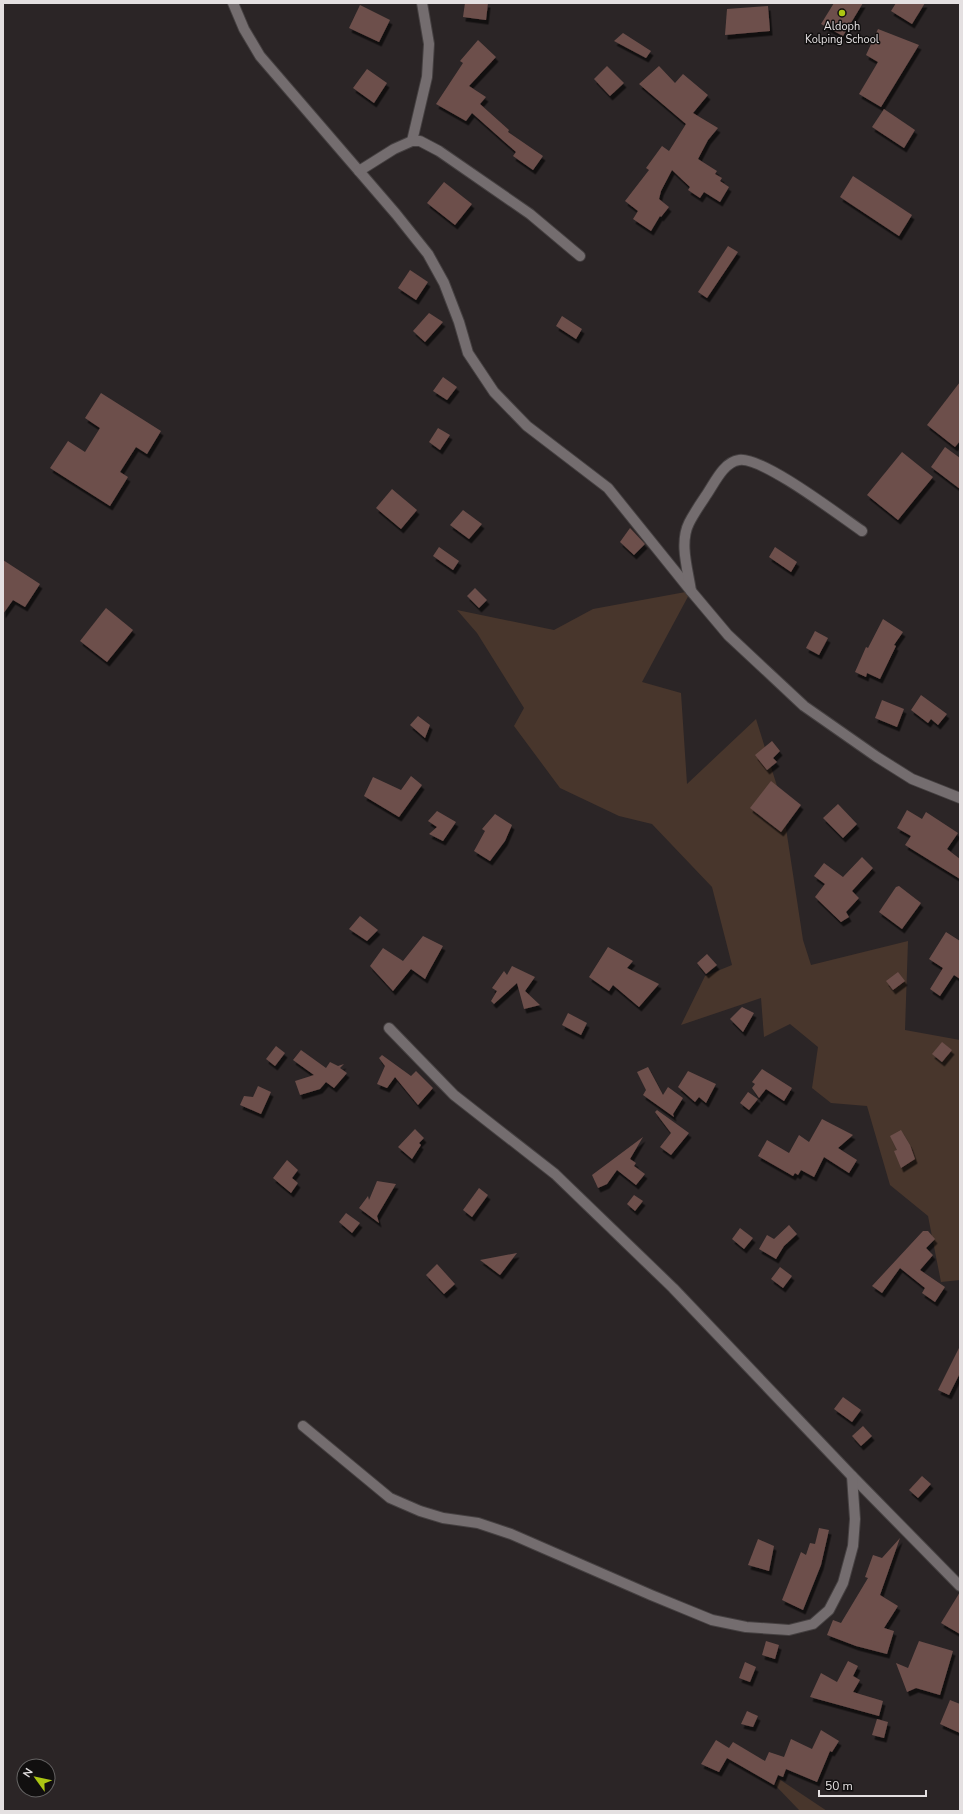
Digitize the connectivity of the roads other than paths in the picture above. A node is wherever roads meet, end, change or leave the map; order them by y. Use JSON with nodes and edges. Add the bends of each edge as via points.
{"nodes":[{"id":1,"x":233,"y":3,"type":"edge"},
{"id":2,"x":422,"y":3,"type":"edge"},
{"id":3,"x":412,"y":141,"type":"junction"},
{"id":4,"x":359,"y":171,"type":"junction"},
{"id":5,"x":580,"y":256,"type":"dead end"},
{"id":6,"x":862,"y":531,"type":"dead end"},
{"id":7,"x":691,"y":591,"type":"junction"},
{"id":8,"x":960,"y":798,"type":"edge"},
{"id":9,"x":389,"y":1028,"type":"dead end"},
{"id":10,"x":303,"y":1426,"type":"dead end"},
{"id":11,"x":852,"y":1476,"type":"junction"},
{"id":12,"x":960,"y":1586,"type":"edge"}],
"edges":[{"from":1,"to":4,"type":"street","via":[[244,29],[260,56]]},
{"from":2,"to":3,"type":"street","via":[[429,44],[427,77]]},
{"from":3,"to":4,"type":"street"},
{"from":3,"to":5,"type":"street","via":[[420,141],[452,160],[530,214]]},
{"from":4,"to":7,"type":"street","via":[[428,254],[444,283],[468,352],[494,392],[527,426],[608,488]]},
{"from":6,"to":7,"type":"street","via":[[780,475],[753,462],[740,460],[730,464],[720,474],[688,524],[685,549]]},
{"from":7,"to":8,"type":"street","via":[[728,634],[804,706],[912,779]]},
{"from":9,"to":11,"type":"street","via":[[454,1095],[555,1174],[673,1288]]},
{"from":10,"to":11,"type":"street","via":[[390,1498],[443,1518],[478,1523],[511,1534],[712,1620],[746,1628],[789,1630],[813,1624],[829,1610],[843,1583],[853,1546],[855,1519]]},
{"from":11,"to":12,"type":"street"}]}
